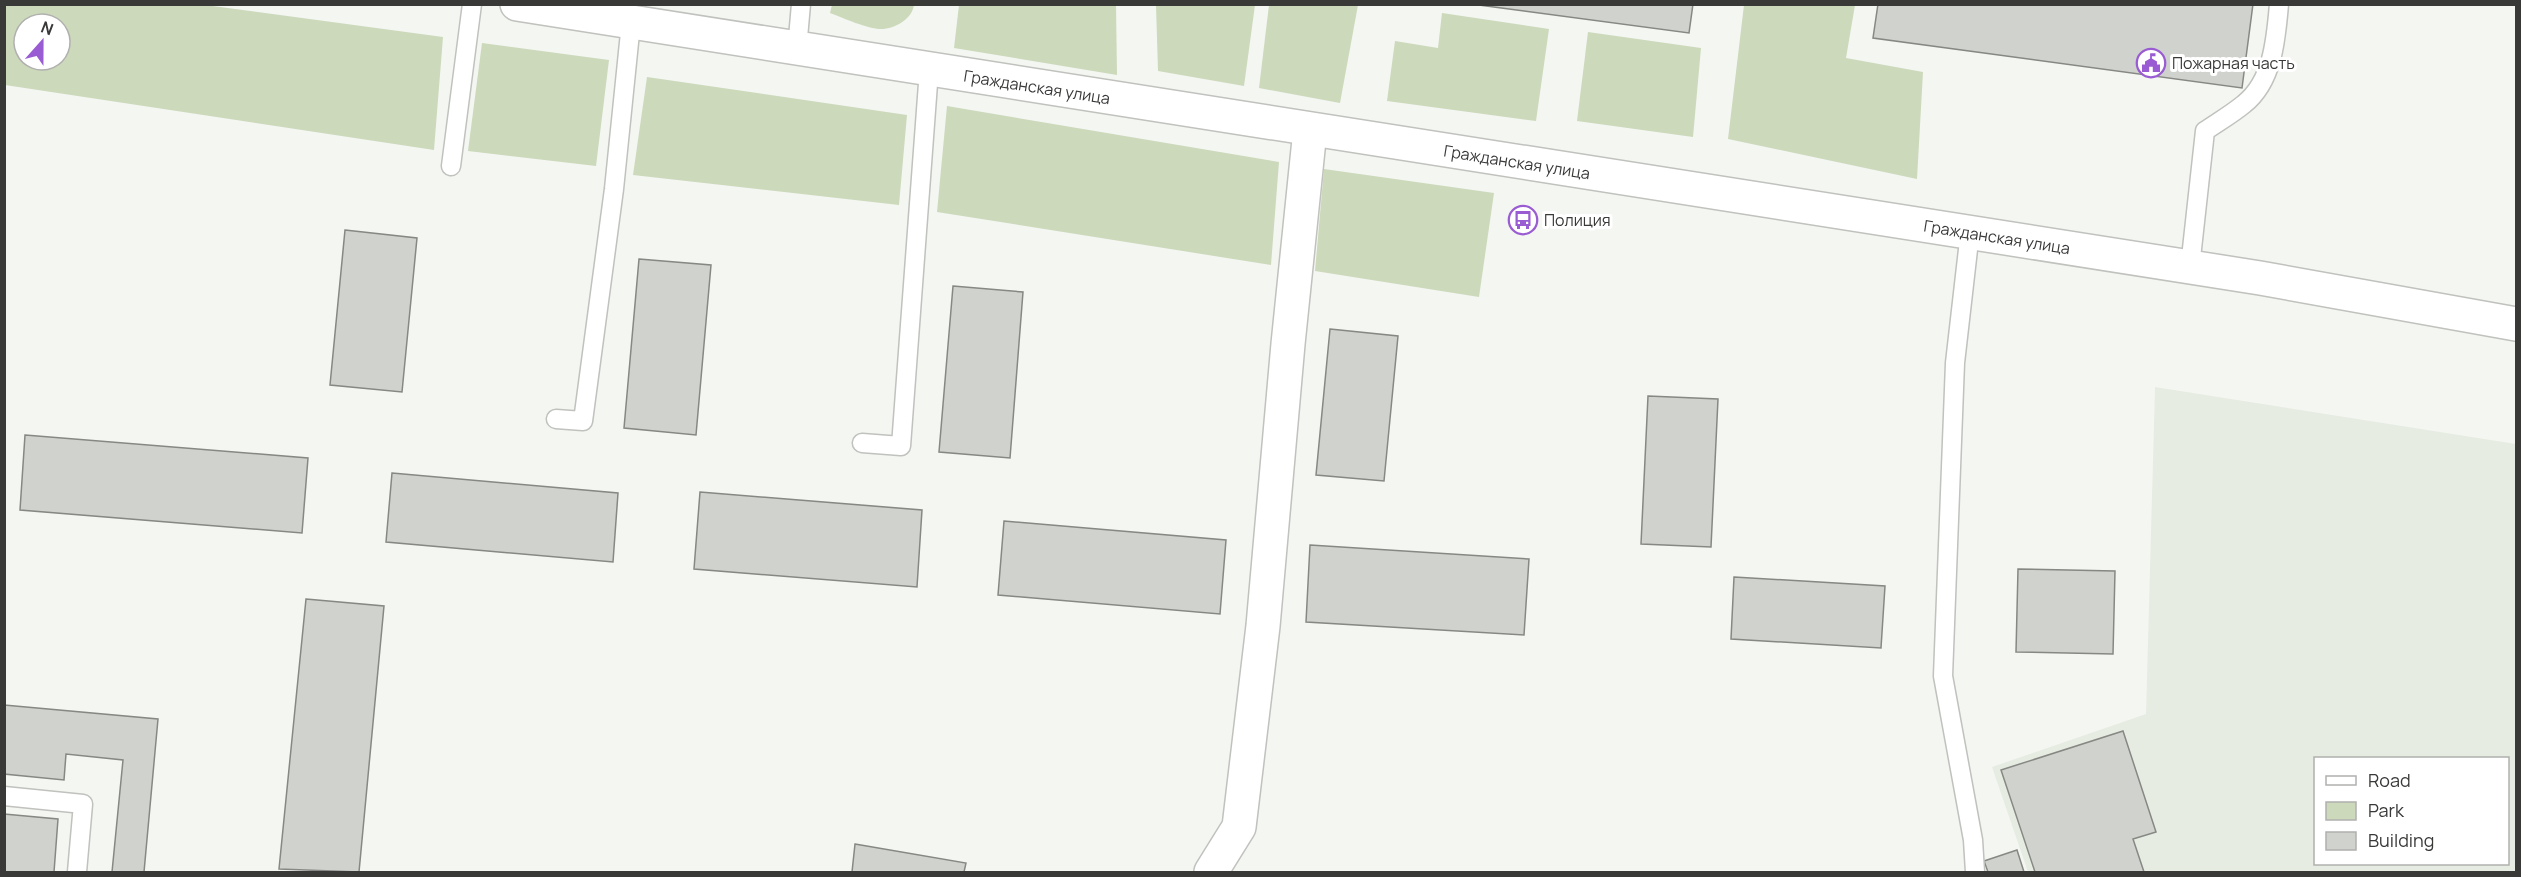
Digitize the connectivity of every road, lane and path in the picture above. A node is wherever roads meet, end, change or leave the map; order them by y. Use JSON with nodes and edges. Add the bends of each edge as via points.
{"nodes":[{"id":1,"x":472,"y":4,"type":"edge"},
{"id":2,"x":517,"y":4,"type":"edge"},
{"id":3,"x":801,"y":4,"type":"edge"},
{"id":4,"x":2279,"y":4,"type":"edge"},
{"id":5,"x":631,"y":23,"type":"junction"},
{"id":6,"x":797,"y":49,"type":"junction"},
{"id":7,"x":929,"y":70,"type":"junction"},
{"id":8,"x":1310,"y":130,"type":"junction"},
{"id":9,"x":451,"y":166,"type":"dead end"},
{"id":10,"x":1970,"y":232,"type":"junction"},
{"id":11,"x":2190,"y":267,"type":"junction"},
{"id":12,"x":2517,"y":324,"type":"edge"},
{"id":13,"x":556,"y":419,"type":"dead end"},
{"id":14,"x":862,"y":443,"type":"dead end"},
{"id":15,"x":4,"y":796,"type":"edge"},
{"id":16,"x":77,"y":873,"type":"edge"},
{"id":17,"x":1211,"y":873,"type":"edge"},
{"id":18,"x":1975,"y":873,"type":"edge"}],
"edges":[{"from":1,"to":9,"type":"lane"},
{"from":2,"to":5,"type":"main road","name":"Гражданская улица"},
{"from":3,"to":6,"type":"lane"},
{"from":4,"to":11,"type":"lane","via":[[2266,74],[2246,103],[2205,131]]},
{"from":5,"to":6,"type":"main road","name":"Гражданская улица"},
{"from":5,"to":13,"type":"lane","via":[[583,421]]},
{"from":6,"to":7,"type":"main road","name":"Гражданская улица"},
{"from":7,"to":8,"type":"main road","name":"Гражданская улица"},
{"from":7,"to":14,"type":"lane","via":[[901,446]]},
{"from":8,"to":10,"type":"main road","name":"Гражданская улица"},
{"from":8,"to":17,"type":"main road","via":[[1263,626],[1239,827]]},
{"from":10,"to":11,"type":"main road","name":"Гражданская улица"},
{"from":10,"to":18,"type":"lane","via":[[1955,363],[1943,676],[1973,840]]},
{"from":11,"to":12,"type":"main road","name":"Гражданская улица"},
{"from":15,"to":16,"type":"lane","via":[[83,804]]}]}
